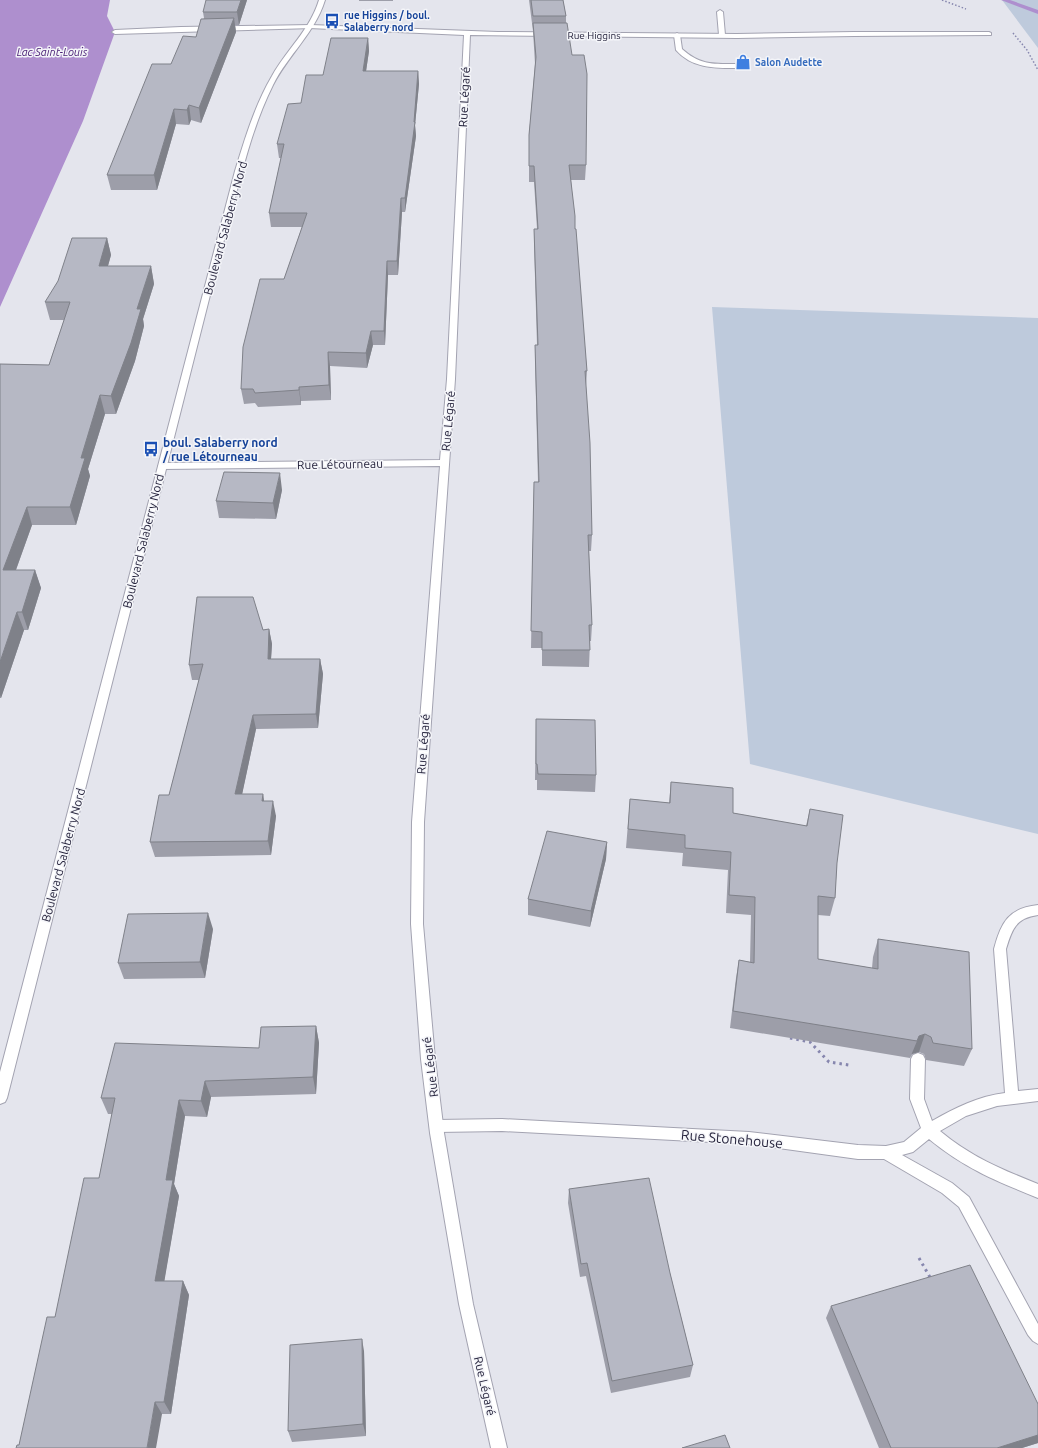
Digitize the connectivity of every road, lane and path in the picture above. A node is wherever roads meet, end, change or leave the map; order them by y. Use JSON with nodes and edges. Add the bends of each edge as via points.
{"nodes":[{"id":1,"x":322,"y":0,"type":"edge"},
{"id":2,"x":720,"y":12,"type":"dead end"},
{"id":3,"x":311,"y":28,"type":"junction"},
{"id":4,"x":116,"y":32,"type":"dead end"},
{"id":5,"x":467,"y":34,"type":"junction"},
{"id":6,"x":989,"y":34,"type":"dead end"},
{"id":7,"x":677,"y":35,"type":"junction"},
{"id":8,"x":722,"y":35,"type":"junction"},
{"id":9,"x":735,"y":66,"type":"dead end"},
{"id":10,"x":444,"y":463,"type":"junction"},
{"id":11,"x":163,"y":466,"type":"junction"},
{"id":12,"x":1038,"y":910,"type":"edge"},
{"id":13,"x":790,"y":1038,"type":"edge"},
{"id":14,"x":918,"y":1059,"type":"edge"},
{"id":15,"x":849,"y":1065,"type":"dead end"},
{"id":16,"x":1038,"y":1095,"type":"edge"},
{"id":17,"x":0,"y":1098,"type":"edge"},
{"id":18,"x":1012,"y":1098,"type":"junction"},
{"id":19,"x":437,"y":1126,"type":"junction"},
{"id":20,"x":928,"y":1130,"type":"junction"},
{"id":21,"x":886,"y":1154,"type":"junction"},
{"id":22,"x":1038,"y":1191,"type":"edge"},
{"id":23,"x":920,"y":1258,"type":"dead end"},
{"id":24,"x":932,"y":1281,"type":"edge"},
{"id":25,"x":1038,"y":1336,"type":"edge"},
{"id":26,"x":499,"y":1448,"type":"edge"}],
"edges":[{"from":1,"to":3,"type":"street","name":"Boulevard Salaberry Nord"},
{"from":2,"to":8,"type":"street"},
{"from":3,"to":4,"type":"street","name":"Rue Higgins"},
{"from":3,"to":5,"type":"street","name":"Rue Higgins"},
{"from":3,"to":11,"type":"street","name":"Boulevard Salaberry Nord","via":[[273,78],[253,127],[224,224]]},
{"from":5,"to":7,"type":"street","name":"Rue Higgins"},
{"from":5,"to":10,"type":"street","name":"Rue Légaré","via":[[451,379]]},
{"from":6,"to":8,"type":"street","name":"Rue Higgins"},
{"from":7,"to":8,"type":"street","name":"Rue Higgins"},
{"from":7,"to":9,"type":"street","via":[[679,50],[694,62]]},
{"from":10,"to":11,"type":"street","name":"Rue Létourneau"},
{"from":10,"to":19,"type":"street","name":"Rue Légaré","via":[[418,830],[420,961],[428,1059]]},
{"from":11,"to":17,"type":"street","name":"Boulevard Salaberry Nord"},
{"from":12,"to":18,"type":"street","via":[[1029,910],[1016,916],[1004,932],[1000,948]]},
{"from":13,"to":15,"type":"path","via":[[810,1042],[829,1062]]},
{"from":14,"to":20,"type":"street","via":[[917,1099]]},
{"from":16,"to":18,"type":"street","name":"Rue Stonehouse"},
{"from":18,"to":20,"type":"street","name":"Rue Stonehouse","via":[[962,1111]]},
{"from":19,"to":21,"type":"street","name":"Rue Stonehouse","via":[[502,1125],[749,1138]]},
{"from":19,"to":26,"type":"street","name":"Rue Légaré","via":[[466,1304]]},
{"from":20,"to":21,"type":"street","name":"Rue Stonehouse","via":[[908,1147]]},
{"from":20,"to":22,"type":"street","via":[[954,1151],[991,1172]]},
{"from":21,"to":25,"type":"street","via":[[947,1188],[964,1202]]},
{"from":23,"to":24,"type":"path"}]}
